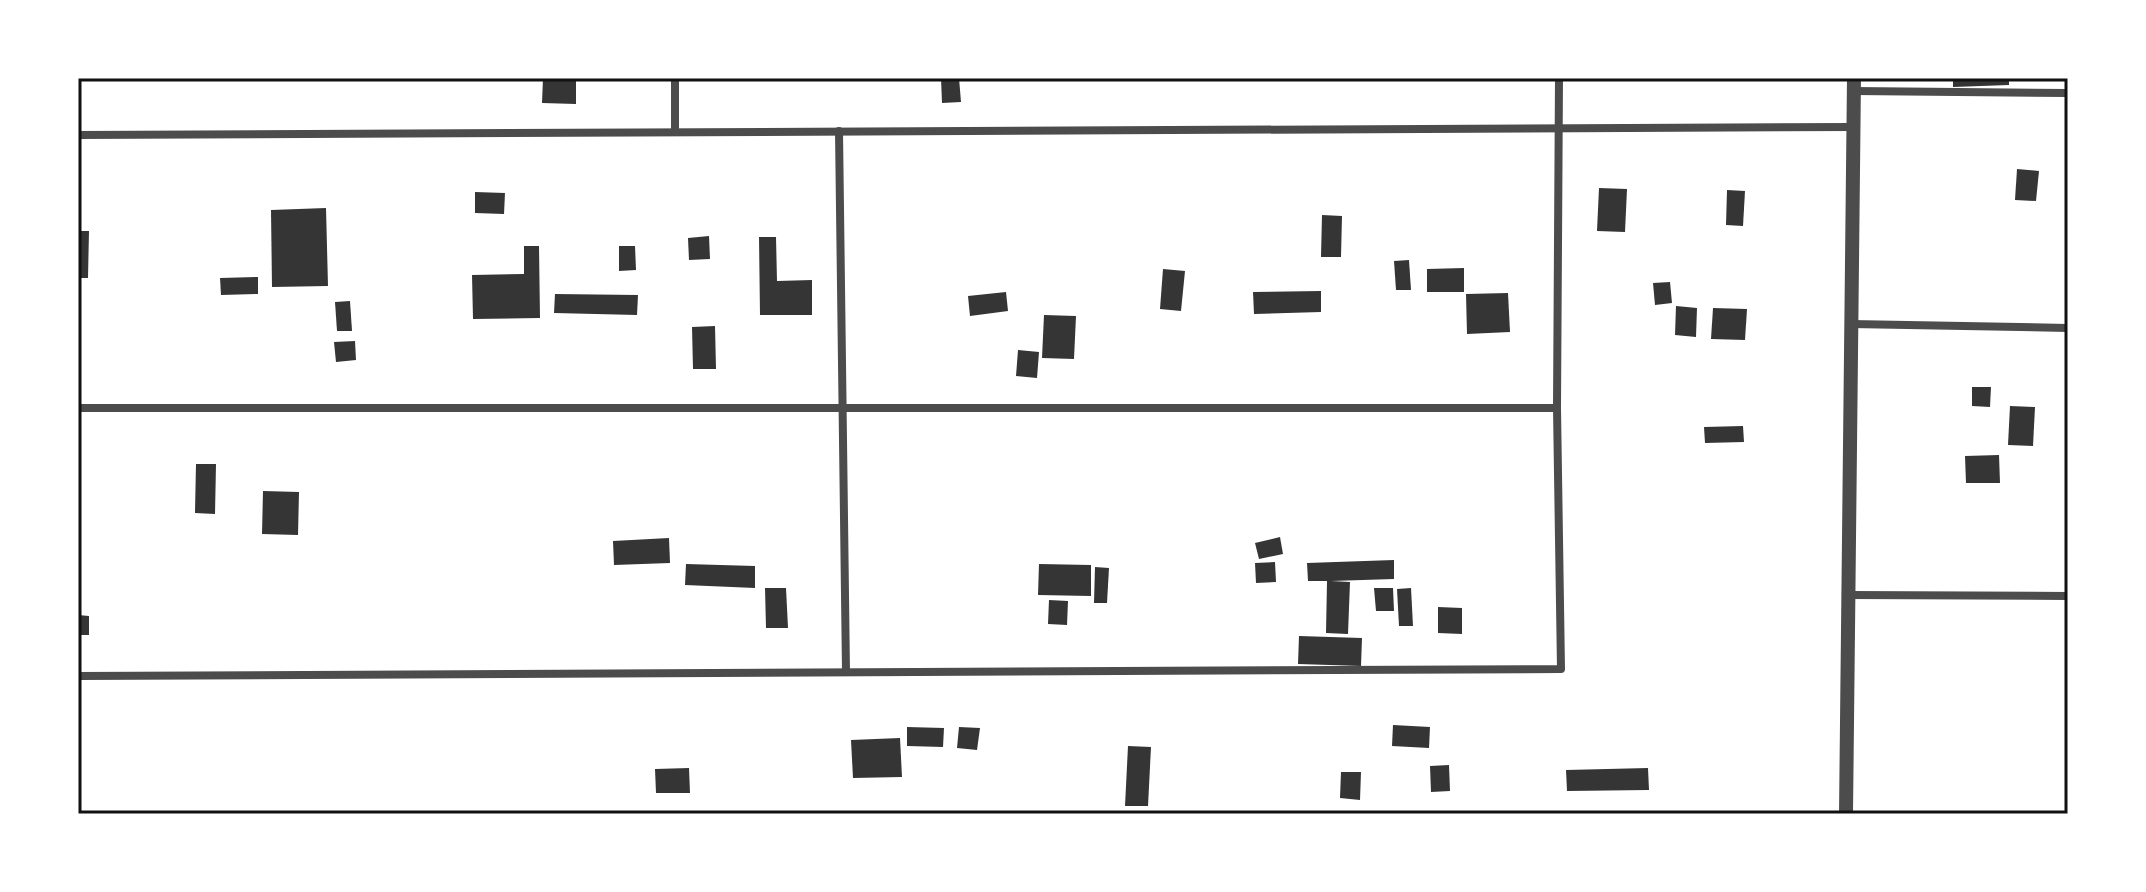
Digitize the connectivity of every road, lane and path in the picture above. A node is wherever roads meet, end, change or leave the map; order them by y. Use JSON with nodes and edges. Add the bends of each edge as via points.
{"nodes":[{"id":1,"x":675,"y":78,"type":"edge"},
{"id":2,"x":1559,"y":78,"type":"edge"},
{"id":3,"x":1854,"y":85,"type":"edge"},
{"id":4,"x":2068,"y":93,"type":"edge"},
{"id":5,"x":1559,"y":127,"type":"junction"},
{"id":6,"x":1854,"y":127,"type":"junction"},
{"id":7,"x":839,"y":131,"type":"junction"},
{"id":8,"x":675,"y":132,"type":"junction"},
{"id":9,"x":78,"y":135,"type":"edge"},
{"id":10,"x":1851,"y":324,"type":"junction"},
{"id":11,"x":2068,"y":328,"type":"edge"},
{"id":12,"x":78,"y":408,"type":"edge"},
{"id":13,"x":843,"y":408,"type":"junction"},
{"id":14,"x":1557,"y":408,"type":"junction"},
{"id":15,"x":1848,"y":595,"type":"junction"},
{"id":16,"x":2068,"y":596,"type":"edge"},
{"id":17,"x":846,"y":672,"type":"junction"},
{"id":18,"x":78,"y":676,"type":"edge"},
{"id":19,"x":1846,"y":814,"type":"edge"}],
"edges":[{"from":1,"to":8,"type":"street"},
{"from":2,"to":5,"type":"street"},
{"from":3,"to":4,"type":"street"},
{"from":3,"to":6,"type":"street"},
{"from":5,"to":6,"type":"street"},
{"from":5,"to":7,"type":"street"},
{"from":5,"to":14,"type":"street"},
{"from":6,"to":10,"type":"street"},
{"from":7,"to":8,"type":"street"},
{"from":7,"to":13,"type":"street"},
{"from":8,"to":9,"type":"street"},
{"from":10,"to":11,"type":"street"},
{"from":10,"to":15,"type":"street"},
{"from":12,"to":13,"type":"street"},
{"from":13,"to":14,"type":"street"},
{"from":13,"to":17,"type":"street"},
{"from":14,"to":17,"type":"street","via":[[1561,669]]},
{"from":15,"to":16,"type":"street"},
{"from":15,"to":19,"type":"street"},
{"from":17,"to":18,"type":"street"}]}
